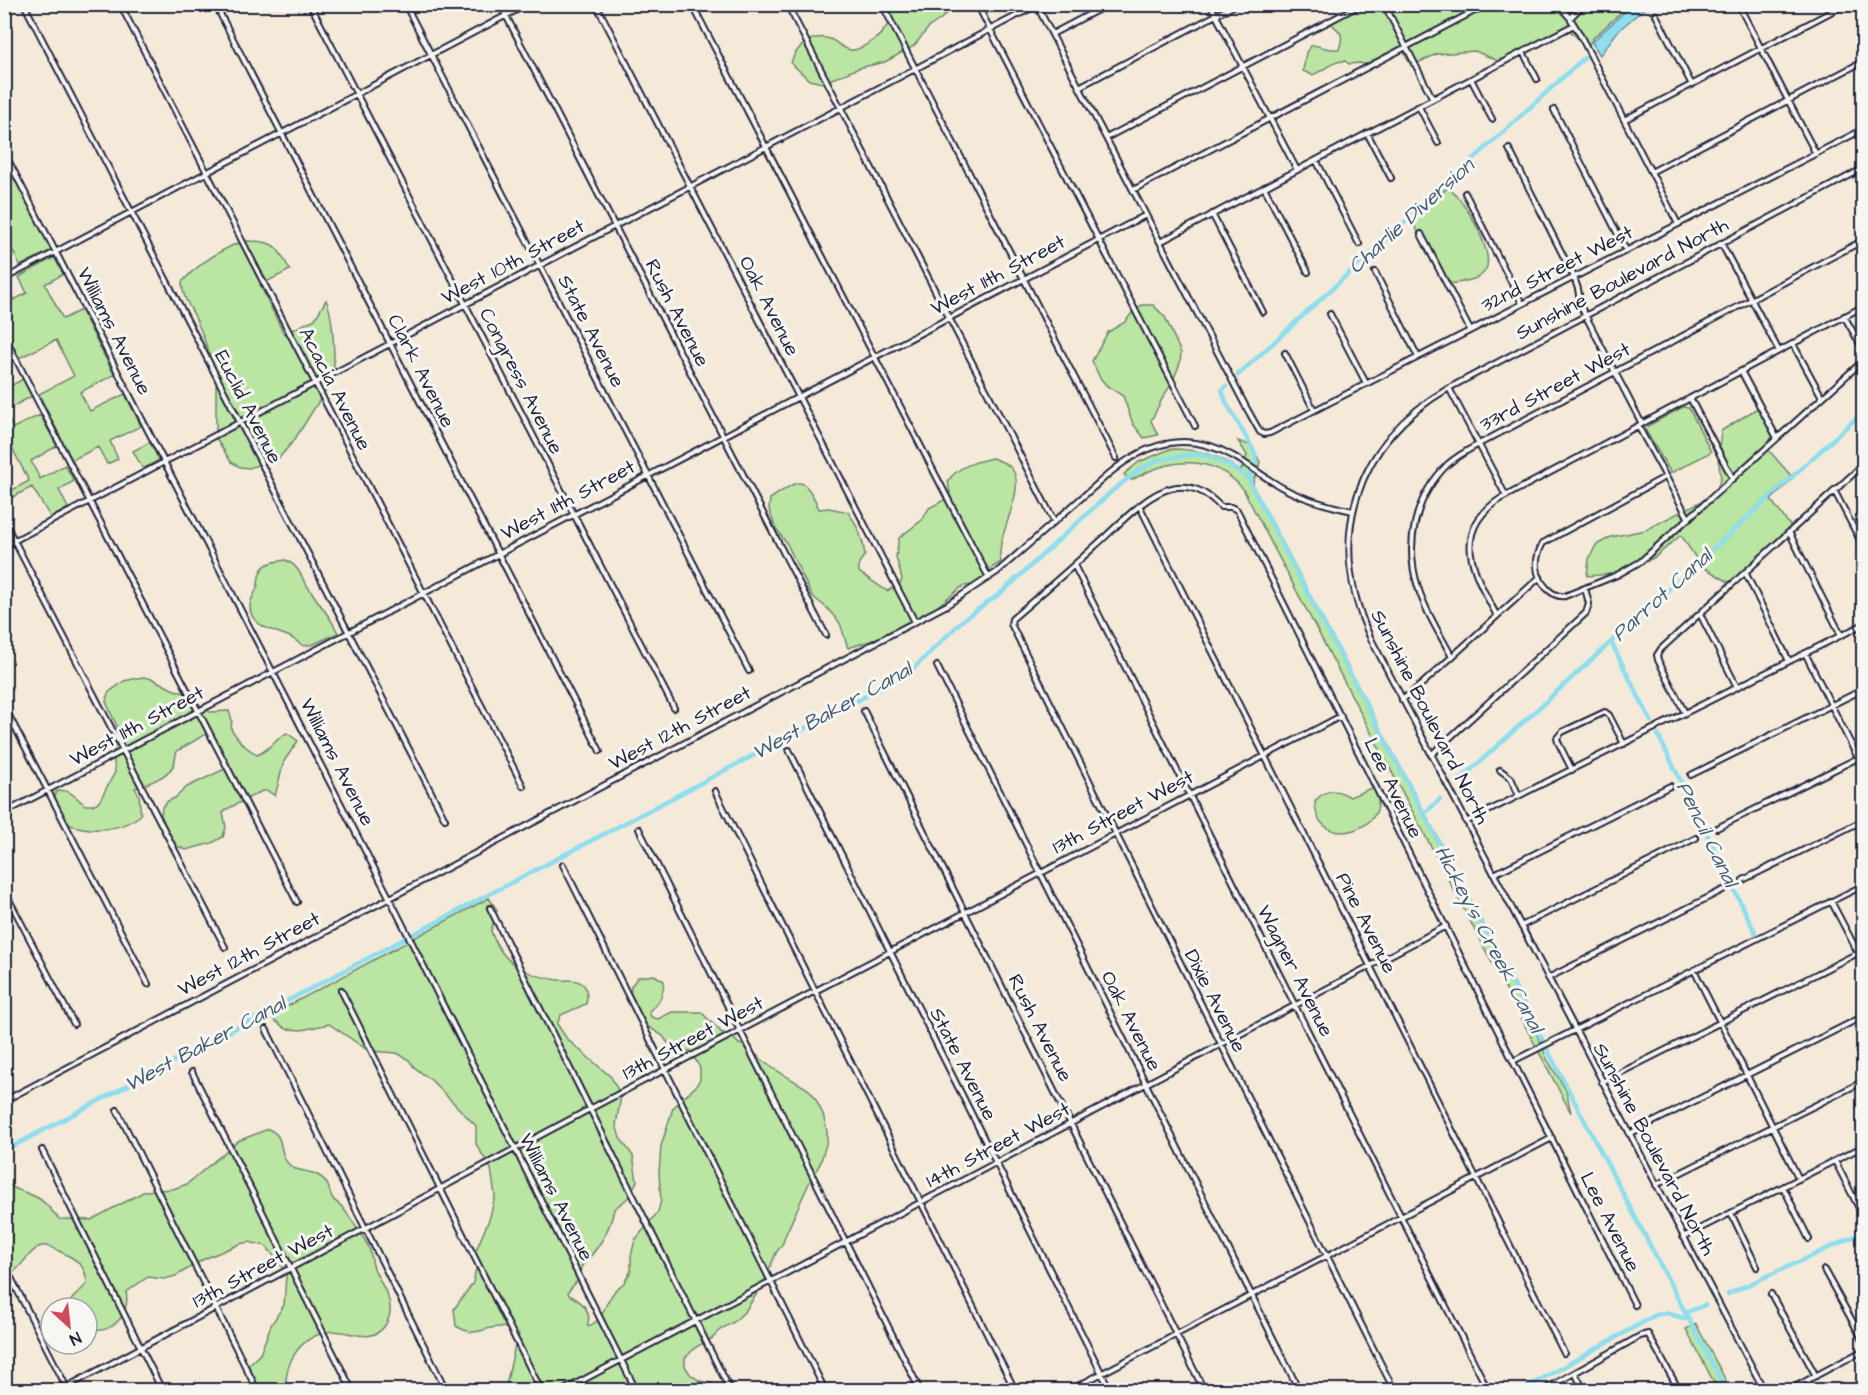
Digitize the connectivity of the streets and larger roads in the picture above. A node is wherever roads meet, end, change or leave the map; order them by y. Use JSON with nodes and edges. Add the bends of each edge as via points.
{"nodes":[{"id":1,"x":120,"y":4,"type":"edge"},
{"id":2,"x":215,"y":4,"type":"edge"},
{"id":3,"x":310,"y":4,"type":"edge"},
{"id":4,"x":405,"y":4,"type":"edge"},
{"id":5,"x":500,"y":4,"type":"edge"},
{"id":6,"x":528,"y":4,"type":"edge"},
{"id":7,"x":596,"y":4,"type":"edge"},
{"id":8,"x":692,"y":4,"type":"edge"},
{"id":9,"x":787,"y":4,"type":"edge"},
{"id":10,"x":882,"y":4,"type":"edge"},
{"id":11,"x":977,"y":4,"type":"edge"},
{"id":12,"x":1109,"y":4,"type":"edge"},
{"id":13,"x":1210,"y":4,"type":"edge"},
{"id":14,"x":1237,"y":4,"type":"edge"},
{"id":15,"x":1362,"y":4,"type":"edge"},
{"id":16,"x":1384,"y":4,"type":"edge"},
{"id":17,"x":1488,"y":4,"type":"edge"},
{"id":18,"x":1558,"y":4,"type":"edge"},
{"id":19,"x":1584,"y":4,"type":"edge"},
{"id":20,"x":1738,"y":4,"type":"edge"},
{"id":21,"x":1846,"y":4,"type":"edge"},
{"id":22,"x":1037,"y":5,"type":"edge"},
{"id":23,"x":26,"y":8,"type":"dead end"},
{"id":24,"x":1216,"y":15,"type":"junction"},
{"id":25,"x":1656,"y":15,"type":"dead end"},
{"id":26,"x":506,"y":16,"type":"junction"},
{"id":27,"x":1570,"y":18,"type":"junction"},
{"id":28,"x":1574,"y":25,"type":"junction"},
{"id":29,"x":990,"y":30,"type":"junction"},
{"id":30,"x":1052,"y":34,"type":"junction"},
{"id":31,"x":1406,"y":47,"type":"junction"},
{"id":32,"x":1761,"y":49,"type":"junction"},
{"id":33,"x":1523,"y":52,"type":"junction"},
{"id":34,"x":431,"y":55,"type":"junction"},
{"id":35,"x":1863,"y":61,"type":"edge"},
{"id":36,"x":1243,"y":67,"type":"junction"},
{"id":37,"x":915,"y":69,"type":"junction"},
{"id":38,"x":1471,"y":79,"type":"junction"},
{"id":39,"x":1537,"y":79,"type":"dead end"},
{"id":40,"x":1692,"y":84,"type":"junction"},
{"id":41,"x":1079,"y":87,"type":"junction"},
{"id":42,"x":356,"y":94,"type":"junction"},
{"id":43,"x":1433,"y":99,"type":"junction"},
{"id":44,"x":1788,"y":101,"type":"junction"},
{"id":45,"x":1419,"y":106,"type":"junction"},
{"id":46,"x":840,"y":108,"type":"junction"},
{"id":47,"x":1554,"y":110,"type":"dead end"},
{"id":48,"x":1270,"y":119,"type":"junction"},
{"id":49,"x":1492,"y":119,"type":"dead end"},
{"id":50,"x":1624,"y":120,"type":"junction"},
{"id":51,"x":1863,"y":129,"type":"edge"},
{"id":52,"x":1368,"y":133,"type":"junction"},
{"id":53,"x":281,"y":134,"type":"junction"},
{"id":54,"x":1106,"y":138,"type":"junction"},
{"id":55,"x":1438,"y":143,"type":"dead end"},
{"id":56,"x":765,"y":147,"type":"junction"},
{"id":57,"x":1509,"y":149,"type":"dead end"},
{"id":58,"x":4,"y":152,"type":"edge"},
{"id":59,"x":1815,"y":154,"type":"junction"},
{"id":60,"x":1316,"y":160,"type":"junction"},
{"id":61,"x":1863,"y":168,"type":"edge"},
{"id":62,"x":1297,"y":170,"type":"junction"},
{"id":63,"x":1858,"y":171,"type":"junction"},
{"id":64,"x":1651,"y":172,"type":"junction"},
{"id":65,"x":207,"y":173,"type":"junction"},
{"id":66,"x":1392,"y":178,"type":"dead end"},
{"id":67,"x":1863,"y":182,"type":"edge"},
{"id":68,"x":690,"y":186,"type":"junction"},
{"id":69,"x":1264,"y":187,"type":"junction"},
{"id":70,"x":1133,"y":190,"type":"junction"},
{"id":71,"x":1465,"y":193,"type":"dead end"},
{"id":72,"x":131,"y":212,"type":"junction"},
{"id":73,"x":1212,"y":214,"type":"junction"},
{"id":74,"x":1146,"y":215,"type":"junction"},
{"id":75,"x":1678,"y":224,"type":"junction"},
{"id":76,"x":615,"y":226,"type":"junction"},
{"id":77,"x":1421,"y":234,"type":"dead end"},
{"id":78,"x":1099,"y":239,"type":"junction"},
{"id":79,"x":1863,"y":240,"type":"edge"},
{"id":80,"x":1160,"y":242,"type":"junction"},
{"id":81,"x":1722,"y":243,"type":"junction"},
{"id":82,"x":1359,"y":244,"type":"dead end"},
{"id":83,"x":1626,"y":250,"type":"junction"},
{"id":84,"x":56,"y":251,"type":"junction"},
{"id":85,"x":540,"y":265,"type":"junction"},
{"id":86,"x":1308,"y":272,"type":"dead end"},
{"id":87,"x":1375,"y":272,"type":"dead end"},
{"id":88,"x":1574,"y":277,"type":"junction"},
{"id":89,"x":1023,"y":278,"type":"junction"},
{"id":90,"x":4,"y":279,"type":"edge"},
{"id":91,"x":1752,"y":299,"type":"junction"},
{"id":92,"x":1522,"y":303,"type":"junction"},
{"id":93,"x":465,"y":304,"type":"junction"},
{"id":94,"x":1863,"y":306,"type":"edge"},
{"id":95,"x":1263,"y":312,"type":"dead end"},
{"id":96,"x":1330,"y":314,"type":"dead end"},
{"id":97,"x":1585,"y":316,"type":"junction"},
{"id":98,"x":1844,"y":316,"type":"junction"},
{"id":99,"x":949,"y":317,"type":"junction"},
{"id":100,"x":1470,"y":330,"type":"junction"},
{"id":101,"x":4,"y":336,"type":"edge"},
{"id":102,"x":390,"y":343,"type":"junction"},
{"id":103,"x":1792,"y":344,"type":"junction"},
{"id":104,"x":1779,"y":351,"type":"junction"},
{"id":105,"x":1863,"y":351,"type":"edge"},
{"id":106,"x":1285,"y":353,"type":"dead end"},
{"id":107,"x":874,"y":357,"type":"junction"},
{"id":108,"x":1418,"y":357,"type":"junction"},
{"id":109,"x":1863,"y":360,"type":"edge"},
{"id":110,"x":1741,"y":371,"type":"junction"},
{"id":111,"x":1615,"y":372,"type":"junction"},
{"id":112,"x":315,"y":382,"type":"junction"},
{"id":113,"x":1366,"y":383,"type":"junction"},
{"id":114,"x":1449,"y":387,"type":"junction"},
{"id":115,"x":799,"y":396,"type":"junction"},
{"id":116,"x":1822,"y":397,"type":"junction"},
{"id":117,"x":1690,"y":398,"type":"junction"},
{"id":118,"x":1314,"y":410,"type":"junction"},
{"id":119,"x":239,"y":422,"type":"junction"},
{"id":120,"x":1640,"y":425,"type":"junction"},
{"id":121,"x":1196,"y":426,"type":"dead end"},
{"id":122,"x":723,"y":435,"type":"junction"},
{"id":123,"x":1777,"y":438,"type":"junction"},
{"id":124,"x":1479,"y":444,"type":"junction"},
{"id":125,"x":1116,"y":458,"type":"dead end"},
{"id":126,"x":164,"y":461,"type":"junction"},
{"id":127,"x":1863,"y":464,"type":"edge"},
{"id":128,"x":648,"y":475,"type":"junction"},
{"id":129,"x":1665,"y":477,"type":"junction"},
{"id":130,"x":1733,"y":479,"type":"junction"},
{"id":131,"x":1834,"y":490,"type":"junction"},
{"id":132,"x":1506,"y":496,"type":"junction"},
{"id":133,"x":89,"y":501,"type":"junction"},
{"id":134,"x":1140,"y":507,"type":"junction"},
{"id":135,"x":1353,"y":511,"type":"junction"},
{"id":136,"x":573,"y":514,"type":"junction"},
{"id":137,"x":1689,"y":519,"type":"junction"},
{"id":138,"x":4,"y":521,"type":"edge"},
{"id":139,"x":1054,"y":521,"type":"junction"},
{"id":140,"x":1789,"y":532,"type":"junction"},
{"id":141,"x":15,"y":540,"type":"junction"},
{"id":142,"x":4,"y":546,"type":"edge"},
{"id":143,"x":1863,"y":548,"type":"edge"},
{"id":144,"x":498,"y":553,"type":"junction"},
{"id":145,"x":1074,"y":565,"type":"junction"},
{"id":146,"x":1745,"y":572,"type":"junction"},
{"id":147,"x":1540,"y":577,"type":"junction"},
{"id":148,"x":989,"y":578,"type":"junction"},
{"id":149,"x":1585,"y":588,"type":"junction"},
{"id":150,"x":423,"y":592,"type":"junction"},
{"id":151,"x":1700,"y":614,"type":"junction"},
{"id":152,"x":1497,"y":615,"type":"junction"},
{"id":153,"x":915,"y":622,"type":"junction"},
{"id":154,"x":1863,"y":624,"type":"edge"},
{"id":155,"x":348,"y":632,"type":"junction"},
{"id":156,"x":826,"y":635,"type":"dead end"},
{"id":157,"x":1841,"y":635,"type":"junction"},
{"id":158,"x":1805,"y":653,"type":"junction"},
{"id":159,"x":1452,"y":657,"type":"junction"},
{"id":160,"x":1789,"y":661,"type":"junction"},
{"id":161,"x":937,"y":666,"type":"dead end"},
{"id":162,"x":273,"y":671,"type":"junction"},
{"id":163,"x":750,"y":671,"type":"dead end"},
{"id":164,"x":1737,"y":687,"type":"junction"},
{"id":165,"x":1863,"y":689,"type":"edge"},
{"id":166,"x":1402,"y":700,"type":"junction"},
{"id":167,"x":4,"y":706,"type":"edge"},
{"id":168,"x":1831,"y":706,"type":"junction"},
{"id":169,"x":674,"y":708,"type":"dead end"},
{"id":170,"x":198,"y":711,"type":"junction"},
{"id":171,"x":864,"y":711,"type":"dead end"},
{"id":172,"x":1685,"y":713,"type":"junction"},
{"id":173,"x":1341,"y":716,"type":"junction"},
{"id":174,"x":1624,"y":744,"type":"junction"},
{"id":175,"x":123,"y":750,"type":"junction"},
{"id":176,"x":789,"y":750,"type":"dead end"},
{"id":177,"x":600,"y":751,"type":"dead end"},
{"id":178,"x":1863,"y":754,"type":"edge"},
{"id":179,"x":1265,"y":755,"type":"junction"},
{"id":180,"x":1431,"y":755,"type":"junction"},
{"id":181,"x":1857,"y":758,"type":"junction"},
{"id":182,"x":1500,"y":770,"type":"dead end"},
{"id":183,"x":1572,"y":770,"type":"junction"},
{"id":184,"x":1863,"y":770,"type":"edge"},
{"id":185,"x":1691,"y":775,"type":"dead end"},
{"id":186,"x":523,"y":786,"type":"dead end"},
{"id":187,"x":1670,"y":786,"type":"dead end"},
{"id":188,"x":48,"y":790,"type":"junction"},
{"id":189,"x":715,"y":791,"type":"dead end"},
{"id":190,"x":1190,"y":794,"type":"junction"},
{"id":191,"x":1520,"y":796,"type":"junction"},
{"id":192,"x":4,"y":813,"type":"edge"},
{"id":193,"x":445,"y":819,"type":"dead end"},
{"id":194,"x":1863,"y":820,"type":"edge"},
{"id":195,"x":1466,"y":822,"type":"junction"},
{"id":196,"x":1717,"y":828,"type":"dead end"},
{"id":197,"x":639,"y":829,"type":"dead end"},
{"id":198,"x":1115,"y":834,"type":"junction"},
{"id":199,"x":1696,"y":838,"type":"dead end"},
{"id":200,"x":563,"y":866,"type":"dead end"},
{"id":201,"x":1040,"y":873,"type":"junction"},
{"id":202,"x":1494,"y":874,"type":"junction"},
{"id":203,"x":1743,"y":880,"type":"dead end"},
{"id":204,"x":1863,"y":885,"type":"edge"},
{"id":205,"x":4,"y":890,"type":"edge"},
{"id":206,"x":1722,"y":890,"type":"dead end"},
{"id":207,"x":389,"y":897,"type":"junction"},
{"id":208,"x":1832,"y":901,"type":"junction"},
{"id":209,"x":297,"y":902,"type":"dead end"},
{"id":210,"x":489,"y":908,"type":"dead end"},
{"id":211,"x":965,"y":913,"type":"junction"},
{"id":212,"x":1446,"y":926,"type":"junction"},
{"id":213,"x":1521,"y":926,"type":"junction"},
{"id":214,"x":225,"y":947,"type":"dead end"},
{"id":215,"x":1863,"y":950,"type":"edge"},
{"id":216,"x":890,"y":952,"type":"junction"},
{"id":217,"x":1858,"y":953,"type":"junction"},
{"id":218,"x":1863,"y":964,"type":"edge"},
{"id":219,"x":1371,"y":966,"type":"junction"},
{"id":220,"x":1694,"y":970,"type":"junction"},
{"id":221,"x":1548,"y":978,"type":"junction"},
{"id":222,"x":148,"y":984,"type":"dead end"},
{"id":223,"x":341,"y":990,"type":"dead end"},
{"id":224,"x":815,"y":991,"type":"junction"},
{"id":225,"x":1296,"y":1006,"type":"junction"},
{"id":226,"x":1863,"y":1016,"type":"edge"},
{"id":227,"x":1720,"y":1022,"type":"junction"},
{"id":228,"x":74,"y":1024,"type":"dead end"},
{"id":229,"x":266,"y":1029,"type":"dead end"},
{"id":230,"x":740,"y":1030,"type":"junction"},
{"id":231,"x":1575,"y":1030,"type":"junction"},
{"id":232,"x":1221,"y":1045,"type":"junction"},
{"id":233,"x":1513,"y":1061,"type":"junction"},
{"id":234,"x":665,"y":1070,"type":"junction"},
{"id":235,"x":192,"y":1072,"type":"dead end"},
{"id":236,"x":1746,"y":1074,"type":"junction"},
{"id":237,"x":1863,"y":1081,"type":"edge"},
{"id":238,"x":1602,"y":1082,"type":"junction"},
{"id":239,"x":1146,"y":1085,"type":"junction"},
{"id":240,"x":4,"y":1101,"type":"edge"},
{"id":241,"x":590,"y":1109,"type":"junction"},
{"id":242,"x":117,"y":1110,"type":"dead end"},
{"id":243,"x":1071,"y":1124,"type":"junction"},
{"id":244,"x":1772,"y":1127,"type":"junction"},
{"id":245,"x":1629,"y":1134,"type":"junction"},
{"id":246,"x":1552,"y":1138,"type":"junction"},
{"id":247,"x":1863,"y":1146,"type":"edge"},
{"id":248,"x":515,"y":1149,"type":"junction"},
{"id":249,"x":42,"y":1150,"type":"dead end"},
{"id":250,"x":1835,"y":1161,"type":"junction"},
{"id":251,"x":996,"y":1163,"type":"junction"},
{"id":252,"x":1476,"y":1178,"type":"junction"},
{"id":253,"x":1799,"y":1179,"type":"junction"},
{"id":254,"x":1656,"y":1185,"type":"junction"},
{"id":255,"x":1783,"y":1187,"type":"junction"},
{"id":256,"x":440,"y":1188,"type":"junction"},
{"id":257,"x":921,"y":1202,"type":"junction"},
{"id":258,"x":1731,"y":1213,"type":"junction"},
{"id":259,"x":1862,"y":1214,"type":"edge"},
{"id":260,"x":1401,"y":1217,"type":"junction"},
{"id":261,"x":365,"y":1228,"type":"junction"},
{"id":262,"x":1683,"y":1237,"type":"junction"},
{"id":263,"x":1809,"y":1239,"type":"dead end"},
{"id":264,"x":846,"y":1242,"type":"junction"},
{"id":265,"x":1326,"y":1256,"type":"junction"},
{"id":266,"x":4,"y":1264,"type":"edge"},
{"id":267,"x":1757,"y":1267,"type":"dead end"},
{"id":268,"x":291,"y":1268,"type":"junction"},
{"id":269,"x":1824,"y":1270,"type":"dead end"},
{"id":270,"x":771,"y":1281,"type":"junction"},
{"id":271,"x":1771,"y":1294,"type":"dead end"},
{"id":272,"x":1251,"y":1296,"type":"junction"},
{"id":273,"x":1635,"y":1305,"type":"dead end"},
{"id":274,"x":216,"y":1308,"type":"junction"},
{"id":275,"x":696,"y":1321,"type":"junction"},
{"id":276,"x":1177,"y":1335,"type":"junction"},
{"id":277,"x":1863,"y":1342,"type":"edge"},
{"id":278,"x":141,"y":1348,"type":"junction"},
{"id":279,"x":1863,"y":1350,"type":"edge"},
{"id":280,"x":1564,"y":1353,"type":"dead end"},
{"id":281,"x":621,"y":1360,"type":"junction"},
{"id":282,"x":1575,"y":1373,"type":"junction"},
{"id":283,"x":1102,"y":1374,"type":"junction"},
{"id":284,"x":1816,"y":1376,"type":"junction"},
{"id":285,"x":67,"y":1389,"type":"edge"},
{"id":286,"x":60,"y":1390,"type":"edge"},
{"id":287,"x":162,"y":1390,"type":"edge"},
{"id":288,"x":257,"y":1390,"type":"edge"},
{"id":289,"x":352,"y":1390,"type":"edge"},
{"id":290,"x":446,"y":1390,"type":"edge"},
{"id":291,"x":541,"y":1390,"type":"edge"},
{"id":292,"x":564,"y":1390,"type":"edge"},
{"id":293,"x":636,"y":1390,"type":"edge"},
{"id":294,"x":730,"y":1390,"type":"edge"},
{"id":295,"x":825,"y":1390,"type":"edge"},
{"id":296,"x":920,"y":1390,"type":"edge"},
{"id":297,"x":1015,"y":1390,"type":"edge"},
{"id":298,"x":1070,"y":1390,"type":"edge"},
{"id":299,"x":1110,"y":1390,"type":"edge"},
{"id":300,"x":1204,"y":1390,"type":"edge"},
{"id":301,"x":1299,"y":1390,"type":"edge"},
{"id":302,"x":1394,"y":1390,"type":"edge"},
{"id":303,"x":1488,"y":1390,"type":"edge"},
{"id":304,"x":1544,"y":1390,"type":"edge"},
{"id":305,"x":1584,"y":1390,"type":"edge"},
{"id":306,"x":1679,"y":1390,"type":"edge"},
{"id":307,"x":1764,"y":1390,"type":"edge"},
{"id":308,"x":1789,"y":1390,"type":"edge"}],
"edges":[{"from":1,"to":65,"type":"street","name":"Acacia Avenue"},
{"from":2,"to":53,"type":"street","name":"Clark Avenue"},
{"from":3,"to":42,"type":"street","name":"Congress Avenue"},
{"from":4,"to":34,"type":"street","name":"State Avenue"},
{"from":5,"to":26,"type":"street","name":"Rush Avenue"},
{"from":6,"to":26,"type":"street"},
{"from":7,"to":68,"type":"street","name":"Oak Avenue"},
{"from":8,"to":56,"type":"street"},
{"from":9,"to":46,"type":"street"},
{"from":10,"to":37,"type":"street"},
{"from":11,"to":29,"type":"street"},
{"from":12,"to":30,"type":"street"},
{"from":13,"to":24,"type":"street"},
{"from":14,"to":24,"type":"street"},
{"from":15,"to":36,"type":"street"},
{"from":16,"to":31,"type":"street"},
{"from":17,"to":31,"type":"street"},
{"from":18,"to":27,"type":"street"},
{"from":19,"to":27,"type":"street"},
{"from":20,"to":32,"type":"street"},
{"from":21,"to":32,"type":"street"},
{"from":22,"to":29,"type":"street","name":"West 10th Street"},
{"from":22,"to":30,"type":"street"},
{"from":23,"to":72,"type":"street","name":"Euclid Avenue"},
{"from":24,"to":36,"type":"street"},
{"from":24,"to":41,"type":"street"},
{"from":25,"to":40,"type":"street"},
{"from":26,"to":34,"type":"street"},
{"from":26,"to":76,"type":"street","name":"Rush Avenue"},
{"from":27,"to":28,"type":"street"},
{"from":28,"to":33,"type":"street"},
{"from":28,"to":50,"type":"street"},
{"from":29,"to":37,"type":"street","name":"West 10th Street"},
{"from":29,"to":78,"type":"street"},
{"from":30,"to":41,"type":"street"},
{"from":31,"to":43,"type":"street"},
{"from":31,"to":48,"type":"street"},
{"from":32,"to":40,"type":"street"},
{"from":32,"to":44,"type":"street"},
{"from":33,"to":38,"type":"street"},
{"from":33,"to":39,"type":"street"},
{"from":34,"to":42,"type":"street"},
{"from":34,"to":85,"type":"street","name":"State Avenue"},
{"from":35,"to":44,"type":"street"},
{"from":36,"to":48,"type":"street"},
{"from":36,"to":54,"type":"street"},
{"from":37,"to":46,"type":"street","name":"West 10th Street"},
{"from":37,"to":89,"type":"street"},
{"from":38,"to":43,"type":"street"},
{"from":38,"to":49,"type":"street"},
{"from":40,"to":50,"type":"street"},
{"from":41,"to":54,"type":"street"},
{"from":42,"to":53,"type":"street"},
{"from":42,"to":93,"type":"street","name":"Congress Avenue"},
{"from":43,"to":45,"type":"street"},
{"from":44,"to":59,"type":"street"},
{"from":44,"to":64,"type":"street"},
{"from":45,"to":52,"type":"street"},
{"from":45,"to":55,"type":"street"},
{"from":46,"to":56,"type":"street","name":"West 10th Street"},
{"from":46,"to":99,"type":"street"},
{"from":47,"to":83,"type":"street"},
{"from":48,"to":62,"type":"street"},
{"from":48,"to":70,"type":"street"},
{"from":50,"to":64,"type":"street"},
{"from":51,"to":59,"type":"street","name":"32nd Street West"},
{"from":52,"to":60,"type":"street"},
{"from":52,"to":66,"type":"street"},
{"from":53,"to":65,"type":"street"},
{"from":53,"to":102,"type":"street","name":"Clark Avenue"},
{"from":54,"to":70,"type":"street"},
{"from":56,"to":68,"type":"street","name":"West 10th Street"},
{"from":56,"to":107,"type":"street"},
{"from":57,"to":88,"type":"street"},
{"from":58,"to":84,"type":"street","name":"Williams Avenue"},
{"from":59,"to":75,"type":"street","name":"32nd Street West"},
{"from":60,"to":62,"type":"street"},
{"from":60,"to":82,"type":"street"},
{"from":61,"to":63,"type":"street","name":"Sunshine Boulevard North"},
{"from":62,"to":69,"type":"street"},
{"from":63,"to":67,"type":"street"},
{"from":63,"to":81,"type":"street","name":"Sunshine Boulevard North"},
{"from":64,"to":75,"type":"street"},
{"from":65,"to":72,"type":"street"},
{"from":65,"to":112,"type":"street","name":"Acacia Avenue"},
{"from":68,"to":76,"type":"street","name":"West 10th Street"},
{"from":68,"to":115,"type":"street","name":"Oak Avenue"},
{"from":69,"to":73,"type":"street"},
{"from":69,"to":86,"type":"street"},
{"from":70,"to":74,"type":"street"},
{"from":71,"to":92,"type":"street"},
{"from":72,"to":84,"type":"street"},
{"from":72,"to":119,"type":"street","name":"Euclid Avenue"},
{"from":73,"to":80,"type":"street"},
{"from":73,"to":95,"type":"street"},
{"from":74,"to":78,"type":"street","name":"West 11th Street"},
{"from":74,"to":80,"type":"street"},
{"from":75,"to":83,"type":"street","name":"32nd Street West"},
{"from":76,"to":85,"type":"street","name":"West 10th Street"},
{"from":76,"to":122,"type":"street","name":"Rush Avenue"},
{"from":77,"to":100,"type":"street"},
{"from":78,"to":89,"type":"street","name":"West 11th Street"},
{"from":78,"to":121,"type":"street"},
{"from":79,"to":91,"type":"street","name":"33rd Street West"},
{"from":80,"to":118,"type":"street","name":"32nd Street West","via":[[1260,432],[1270,433]]},
{"from":81,"to":91,"type":"street"},
{"from":81,"to":97,"type":"street","name":"Sunshine Boulevard North"},
{"from":83,"to":88,"type":"street","name":"32nd Street West"},
{"from":84,"to":90,"type":"street"},
{"from":84,"to":126,"type":"street","name":"Williams Avenue"},
{"from":85,"to":93,"type":"street","name":"West 10th Street"},
{"from":85,"to":128,"type":"street","name":"State Avenue"},
{"from":87,"to":108,"type":"street"},
{"from":88,"to":92,"type":"street","name":"32nd Street West"},
{"from":88,"to":97,"type":"street"},
{"from":89,"to":99,"type":"street","name":"West 11th Street"},
{"from":89,"to":125,"type":"street"},
{"from":91,"to":104,"type":"street"},
{"from":91,"to":111,"type":"street","name":"33rd Street West"},
{"from":92,"to":100,"type":"street","name":"32nd Street West"},
{"from":93,"to":102,"type":"street","name":"West 10th Street"},
{"from":93,"to":136,"type":"street","name":"Congress Avenue"},
{"from":94,"to":98,"type":"street"},
{"from":96,"to":113,"type":"street"},
{"from":97,"to":111,"type":"street"},
{"from":97,"to":114,"type":"street","name":"Sunshine Boulevard North"},
{"from":98,"to":103,"type":"street"},
{"from":98,"to":105,"type":"street"},
{"from":99,"to":107,"type":"street","name":"West 11th Street"},
{"from":99,"to":139,"type":"street"},
{"from":100,"to":108,"type":"street","name":"32nd Street West"},
{"from":101,"to":133,"type":"street"},
{"from":102,"to":112,"type":"street","name":"West 10th Street"},
{"from":102,"to":144,"type":"street","name":"Clark Avenue"},
{"from":103,"to":104,"type":"street"},
{"from":103,"to":116,"type":"street"},
{"from":104,"to":110,"type":"street"},
{"from":106,"to":118,"type":"street"},
{"from":107,"to":115,"type":"street","name":"West 11th Street"},
{"from":107,"to":148,"type":"street"},
{"from":108,"to":113,"type":"street","name":"32nd Street West"},
{"from":109,"to":116,"type":"street"},
{"from":110,"to":117,"type":"street"},
{"from":110,"to":123,"type":"street"},
{"from":111,"to":120,"type":"street"},
{"from":111,"to":124,"type":"street","name":"33rd Street West"},
{"from":112,"to":119,"type":"street","name":"West 10th Street"},
{"from":112,"to":150,"type":"street","name":"Acacia Avenue"},
{"from":113,"to":118,"type":"street","name":"32nd Street West"},
{"from":114,"to":124,"type":"street"},
{"from":114,"to":135,"type":"street","name":"Sunshine Boulevard North","via":[[1416,410],[1389,436],[1369,466]]},
{"from":115,"to":122,"type":"street","name":"West 11th Street"},
{"from":115,"to":153,"type":"street","name":"Oak Avenue"},
{"from":116,"to":123,"type":"street"},
{"from":117,"to":120,"type":"street"},
{"from":117,"to":130,"type":"street"},
{"from":119,"to":126,"type":"street","name":"West 10th Street"},
{"from":119,"to":155,"type":"street","name":"Euclid Avenue"},
{"from":120,"to":129,"type":"street"},
{"from":120,"to":132,"type":"street"},
{"from":122,"to":128,"type":"street","name":"West 11th Street"},
{"from":122,"to":156,"type":"street","name":"Rush Avenue"},
{"from":123,"to":130,"type":"street"},
{"from":124,"to":132,"type":"street"},
{"from":124,"to":159,"type":"street","name":"33rd Street West","via":[[1452,461],[1436,479],[1419,508],[1412,537],[1412,566],[1419,592]]},
{"from":126,"to":133,"type":"street","name":"West 10th Street"},
{"from":126,"to":162,"type":"street","name":"Williams Avenue"},
{"from":127,"to":131,"type":"street"},
{"from":128,"to":136,"type":"street","name":"West 11th Street"},
{"from":128,"to":163,"type":"street","name":"State Avenue"},
{"from":129,"to":137,"type":"street"},
{"from":129,"to":147,"type":"street","via":[[1547,540],[1537,559]]},
{"from":130,"to":137,"type":"street"},
{"from":131,"to":140,"type":"street"},
{"from":131,"to":143,"type":"street"},
{"from":132,"to":152,"type":"street","via":[[1479,520],[1470,547],[1475,573]]},
{"from":133,"to":141,"type":"street","name":"West 10th Street"},
{"from":133,"to":170,"type":"street"},
{"from":134,"to":145,"type":"street"},
{"from":134,"to":173,"type":"street","name":"Lee Avenue","via":[[1166,490],[1183,487],[1201,491],[1221,507],[1237,510]]},
{"from":134,"to":179,"type":"street","name":"Pine Avenue"},
{"from":135,"to":139,"type":"street","name":"West 12th Street","via":[[1290,492],[1219,449],[1181,442],[1134,454]]},
{"from":135,"to":166,"type":"street","name":"Sunshine Boulevard North","via":[[1349,563],[1356,601]]},
{"from":136,"to":144,"type":"street","name":"West 11th Street"},
{"from":136,"to":169,"type":"street","name":"Congress Avenue"},
{"from":137,"to":149,"type":"street","via":[[1640,562]]},
{"from":138,"to":141,"type":"street"},
{"from":139,"to":148,"type":"street","name":"West 12th Street"},
{"from":140,"to":146,"type":"street"},
{"from":140,"to":157,"type":"street"},
{"from":141,"to":142,"type":"street","name":"West 10th Street"},
{"from":141,"to":175,"type":"street"},
{"from":144,"to":150,"type":"street","name":"West 11th Street"},
{"from":144,"to":177,"type":"street","name":"Clark Avenue"},
{"from":145,"to":190,"type":"street","name":"Wagner Avenue"},
{"from":145,"to":198,"type":"street","name":"Dixie Avenue","via":[[1011,624]]},
{"from":146,"to":151,"type":"street"},
{"from":146,"to":160,"type":"street"},
{"from":147,"to":149,"type":"street","via":[[1555,596]]},
{"from":147,"to":152,"type":"street"},
{"from":148,"to":153,"type":"street","name":"West 12th Street"},
{"from":149,"to":180,"type":"street","via":[[1589,604],[1586,613]]},
{"from":150,"to":155,"type":"street","name":"West 11th Street"},
{"from":150,"to":186,"type":"street","name":"Acacia Avenue"},
{"from":151,"to":164,"type":"street"},
{"from":151,"to":172,"type":"street","via":[[1658,656]]},
{"from":152,"to":159,"type":"street"},
{"from":153,"to":207,"type":"street","name":"West 12th Street"},
{"from":154,"to":157,"type":"street"},
{"from":155,"to":162,"type":"street","name":"West 11th Street"},
{"from":155,"to":193,"type":"street","name":"Euclid Avenue"},
{"from":157,"to":158,"type":"street"},
{"from":158,"to":160,"type":"street"},
{"from":158,"to":168,"type":"street"},
{"from":159,"to":166,"type":"street"},
{"from":160,"to":164,"type":"street"},
{"from":161,"to":201,"type":"street","name":"Oak Avenue"},
{"from":162,"to":170,"type":"street","name":"West 11th Street"},
{"from":162,"to":207,"type":"street","name":"Williams Avenue"},
{"from":164,"to":172,"type":"street"},
{"from":165,"to":168,"type":"street"},
{"from":166,"to":180,"type":"street","name":"Sunshine Boulevard North"},
{"from":167,"to":188,"type":"street"},
{"from":168,"to":181,"type":"street"},
{"from":168,"to":185,"type":"street"},
{"from":170,"to":175,"type":"street","name":"West 11th Street"},
{"from":170,"to":209,"type":"street"},
{"from":171,"to":211,"type":"street","name":"Rush Avenue"},
{"from":172,"to":174,"type":"street"},
{"from":173,"to":179,"type":"street","name":"13th Street West"},
{"from":173,"to":212,"type":"street","name":"Lee Avenue"},
{"from":174,"to":183,"type":"street"},
{"from":174,"to":183,"type":"street","via":[[1605,712],[1572,727],[1557,738]]},
{"from":175,"to":188,"type":"street","name":"West 11th Street"},
{"from":175,"to":214,"type":"street"},
{"from":176,"to":216,"type":"street","name":"State Avenue"},
{"from":178,"to":181,"type":"street"},
{"from":179,"to":190,"type":"street","name":"13th Street West"},
{"from":179,"to":219,"type":"street","name":"Pine Avenue"},
{"from":180,"to":195,"type":"street","name":"Sunshine Boulevard North"},
{"from":181,"to":184,"type":"street"},
{"from":181,"to":196,"type":"street"},
{"from":182,"to":191,"type":"street","via":[[1510,778]]},
{"from":183,"to":191,"type":"street"},
{"from":187,"to":202,"type":"street"},
{"from":188,"to":192,"type":"street","name":"West 11th Street"},
{"from":188,"to":222,"type":"street"},
{"from":189,"to":224,"type":"street"},
{"from":190,"to":198,"type":"street","name":"13th Street West"},
{"from":190,"to":225,"type":"street","name":"Wagner Avenue"},
{"from":191,"to":195,"type":"street"},
{"from":194,"to":203,"type":"street"},
{"from":195,"to":202,"type":"street","name":"Sunshine Boulevard North"},
{"from":197,"to":230,"type":"street"},
{"from":198,"to":201,"type":"street","name":"13th Street West"},
{"from":198,"to":232,"type":"street","name":"Dixie Avenue"},
{"from":199,"to":213,"type":"street"},
{"from":200,"to":234,"type":"street"},
{"from":201,"to":211,"type":"street","name":"13th Street West"},
{"from":201,"to":239,"type":"street","name":"Oak Avenue"},
{"from":202,"to":213,"type":"street","name":"Sunshine Boulevard North"},
{"from":204,"to":208,"type":"street"},
{"from":205,"to":228,"type":"street"},
{"from":206,"to":221,"type":"street"},
{"from":207,"to":240,"type":"street","name":"West 12th Street"},
{"from":207,"to":248,"type":"street","name":"Williams Avenue"},
{"from":208,"to":217,"type":"street"},
{"from":208,"to":220,"type":"street"},
{"from":210,"to":241,"type":"street"},
{"from":211,"to":216,"type":"street","name":"13th Street West"},
{"from":211,"to":243,"type":"street","name":"Rush Avenue"},
{"from":212,"to":219,"type":"street","name":"14th Street West"},
{"from":212,"to":233,"type":"street","name":"Lee Avenue"},
{"from":213,"to":221,"type":"street","name":"Sunshine Boulevard North"},
{"from":215,"to":217,"type":"street"},
{"from":216,"to":224,"type":"street","name":"13th Street West"},
{"from":216,"to":251,"type":"street","name":"State Avenue"},
{"from":217,"to":218,"type":"street"},
{"from":217,"to":227,"type":"street"},
{"from":219,"to":225,"type":"street","name":"14th Street West"},
{"from":219,"to":252,"type":"street","name":"Pine Avenue"},
{"from":220,"to":227,"type":"street"},
{"from":220,"to":231,"type":"street"},
{"from":221,"to":231,"type":"street","name":"Sunshine Boulevard North"},
{"from":223,"to":256,"type":"street"},
{"from":224,"to":230,"type":"street","name":"13th Street West"},
{"from":224,"to":257,"type":"street"},
{"from":225,"to":232,"type":"street","name":"14th Street West"},
{"from":225,"to":260,"type":"street","name":"Wagner Avenue"},
{"from":226,"to":236,"type":"street"},
{"from":227,"to":236,"type":"street"},
{"from":227,"to":238,"type":"street"},
{"from":229,"to":261,"type":"street"},
{"from":230,"to":234,"type":"street","name":"13th Street West"},
{"from":230,"to":264,"type":"street"},
{"from":231,"to":233,"type":"street"},
{"from":231,"to":238,"type":"street","name":"Sunshine Boulevard North"},
{"from":232,"to":239,"type":"street","name":"14th Street West"},
{"from":232,"to":265,"type":"street","name":"Dixie Avenue"},
{"from":233,"to":246,"type":"street","name":"Lee Avenue"},
{"from":234,"to":241,"type":"street","name":"13th Street West"},
{"from":234,"to":270,"type":"street"},
{"from":235,"to":268,"type":"street"},
{"from":236,"to":244,"type":"street"},
{"from":236,"to":245,"type":"street"},
{"from":237,"to":244,"type":"street"},
{"from":238,"to":245,"type":"street","name":"Sunshine Boulevard North"},
{"from":239,"to":243,"type":"street","name":"14th Street West"},
{"from":239,"to":272,"type":"street","name":"Oak Avenue"},
{"from":241,"to":248,"type":"street","name":"13th Street West"},
{"from":241,"to":275,"type":"street"},
{"from":242,"to":274,"type":"street"},
{"from":243,"to":251,"type":"street","name":"14th Street West"},
{"from":243,"to":276,"type":"street","name":"Rush Avenue"},
{"from":244,"to":253,"type":"street"},
{"from":244,"to":254,"type":"street"},
{"from":245,"to":254,"type":"street","name":"Sunshine Boulevard North"},
{"from":246,"to":252,"type":"street"},
{"from":246,"to":273,"type":"street","name":"Lee Avenue"},
{"from":247,"to":250,"type":"street"},
{"from":248,"to":256,"type":"street","name":"13th Street West"},
{"from":248,"to":281,"type":"street","name":"Williams Avenue"},
{"from":249,"to":278,"type":"street"},
{"from":250,"to":253,"type":"street"},
{"from":250,"to":259,"type":"street"},
{"from":251,"to":257,"type":"street","name":"14th Street West"},
{"from":251,"to":283,"type":"street","name":"State Avenue"},
{"from":252,"to":260,"type":"street"},
{"from":252,"to":280,"type":"street","name":"Pine Avenue"},
{"from":253,"to":255,"type":"street"},
{"from":254,"to":262,"type":"street","name":"Sunshine Boulevard North"},
{"from":255,"to":258,"type":"street"},
{"from":255,"to":263,"type":"street"},
{"from":256,"to":261,"type":"street","name":"13th Street West"},
{"from":256,"to":291,"type":"street"},
{"from":257,"to":264,"type":"street","name":"14th Street West"},
{"from":257,"to":297,"type":"street"},
{"from":258,"to":262,"type":"street"},
{"from":258,"to":267,"type":"street"},
{"from":260,"to":265,"type":"street"},
{"from":260,"to":303,"type":"street","name":"Wagner Avenue"},
{"from":261,"to":268,"type":"street","name":"13th Street West"},
{"from":261,"to":290,"type":"street"},
{"from":262,"to":307,"type":"street","name":"Sunshine Boulevard North"},
{"from":264,"to":270,"type":"street","name":"14th Street West"},
{"from":264,"to":296,"type":"street"},
{"from":265,"to":272,"type":"street"},
{"from":265,"to":302,"type":"street","name":"Dixie Avenue"},
{"from":266,"to":285,"type":"street"},
{"from":268,"to":274,"type":"street","name":"13th Street West"},
{"from":268,"to":289,"type":"street"},
{"from":269,"to":277,"type":"street"},
{"from":270,"to":275,"type":"street","name":"14th Street West"},
{"from":270,"to":295,"type":"street"},
{"from":271,"to":284,"type":"street"},
{"from":272,"to":276,"type":"street"},
{"from":272,"to":301,"type":"street","name":"Oak Avenue"},
{"from":274,"to":278,"type":"street","name":"13th Street West"},
{"from":274,"to":288,"type":"street"},
{"from":275,"to":281,"type":"street","name":"14th Street West"},
{"from":275,"to":294,"type":"street"},
{"from":276,"to":283,"type":"street"},
{"from":276,"to":300,"type":"street","name":"Rush Avenue"},
{"from":278,"to":285,"type":"street","name":"13th Street West"},
{"from":278,"to":287,"type":"street"},
{"from":279,"to":284,"type":"street"},
{"from":281,"to":292,"type":"street","name":"14th Street West"},
{"from":281,"to":293,"type":"street","name":"Williams Avenue"},
{"from":282,"to":304,"type":"street"},
{"from":282,"to":305,"type":"street"},
{"from":282,"to":306,"type":"street","via":[[1648,1334]]},
{"from":283,"to":298,"type":"street"},
{"from":283,"to":299,"type":"street","name":"State Avenue"},
{"from":284,"to":308,"type":"street"},
{"from":285,"to":286,"type":"street","name":"13th Street West"}]}
